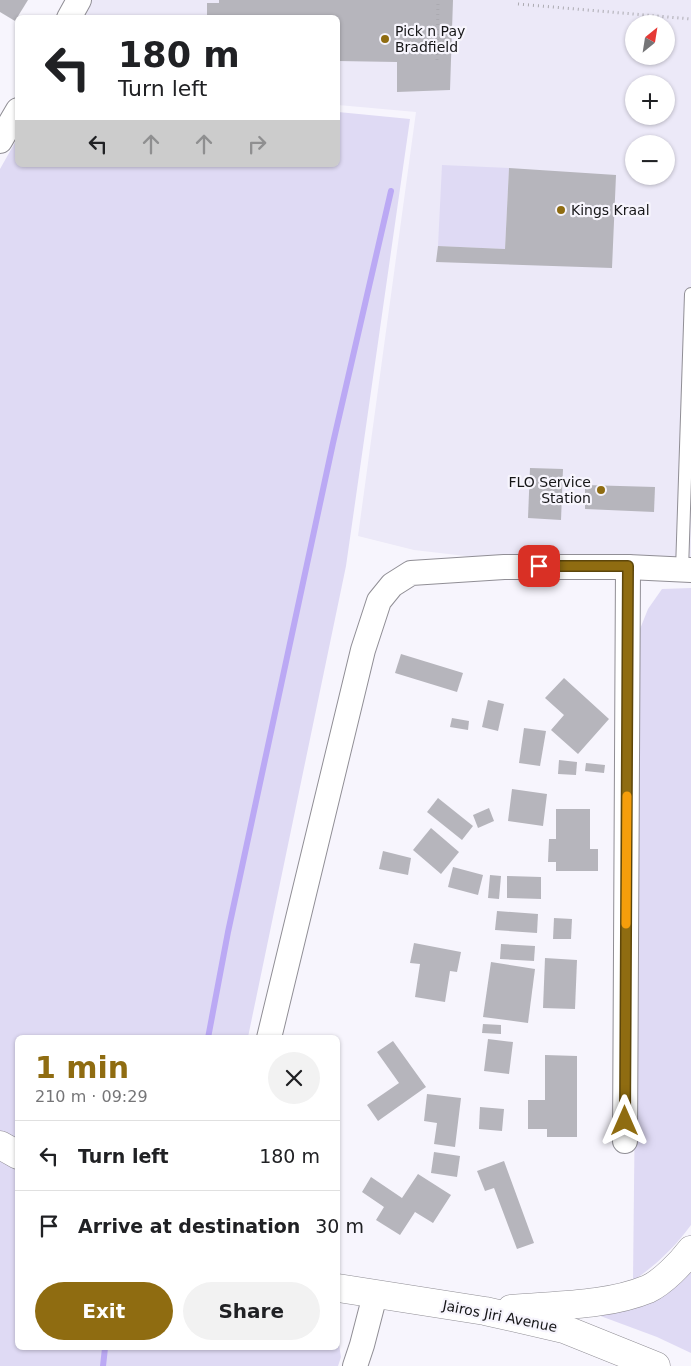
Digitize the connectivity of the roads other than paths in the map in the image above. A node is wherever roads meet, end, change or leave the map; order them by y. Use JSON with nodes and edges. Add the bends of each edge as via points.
{"nodes":[{"id":1,"x":79,"y":0,"type":"edge"},
{"id":2,"x":71,"y":15,"type":"edge"},
{"id":3,"x":15,"y":115,"type":"edge"},
{"id":4,"x":0,"y":141,"type":"edge"},
{"id":5,"x":691,"y":294,"type":"edge"},
{"id":6,"x":628,"y":566,"type":"junction"},
{"id":7,"x":687,"y":570,"type":"edge"},
{"id":8,"x":270,"y":1035,"type":"edge"},
{"id":9,"x":625,"y":1141,"type":"dead end"},
{"id":10,"x":0,"y":1144,"type":"edge"},
{"id":11,"x":15,"y":1152,"type":"edge"},
{"id":12,"x":691,"y":1250,"type":"edge"},
{"id":13,"x":340,"y":1288,"type":"edge"},
{"id":14,"x":374,"y":1294,"type":"junction"},
{"id":15,"x":485,"y":1311,"type":"junction"},
{"id":16,"x":564,"y":1329,"type":"junction"},
{"id":17,"x":355,"y":1366,"type":"edge"},
{"id":18,"x":610,"y":1366,"type":"edge"},
{"id":19,"x":656,"y":1366,"type":"edge"}],
"edges":[{"from":1,"to":2,"type":"street"},
{"from":3,"to":4,"type":"street"},
{"from":5,"to":7,"type":"lane"},
{"from":6,"to":7,"type":"street"},
{"from":6,"to":8,"type":"street","via":[[504,567],[411,573],[392,585],[378,601],[363,650]]},
{"from":6,"to":9,"type":"street"},
{"from":10,"to":11,"type":"main road"},
{"from":12,"to":15,"type":"main road","via":[[670,1273],[649,1288],[601,1302]]},
{"from":13,"to":14,"type":"main road","name":"Jairos Jiri Avenue"},
{"from":14,"to":15,"type":"main road","name":"Jairos Jiri Avenue"},
{"from":14,"to":17,"type":"street"},
{"from":15,"to":16,"type":"main road","name":"Jairos Jiri Avenue"},
{"from":16,"to":18,"type":"main road"},
{"from":16,"to":19,"type":"main road","name":"Jairos Jiri Avenue"}]}
